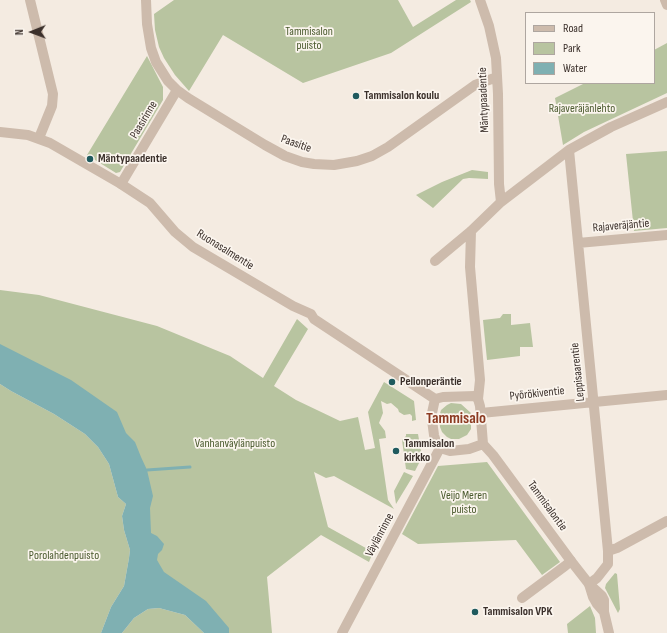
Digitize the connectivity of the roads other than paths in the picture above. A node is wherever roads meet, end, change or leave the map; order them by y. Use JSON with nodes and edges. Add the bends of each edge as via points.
{"nodes":[{"id":1,"x":30,"y":0,"type":"edge"},
{"id":2,"x":146,"y":0,"type":"edge"},
{"id":3,"x":480,"y":0,"type":"edge"},
{"id":4,"x":665,"y":0,"type":"edge"},
{"id":5,"x":667,"y":5,"type":"edge"},
{"id":6,"x":497,"y":77,"type":"junction"},
{"id":7,"x":177,"y":90,"type":"junction"},
{"id":8,"x":667,"y":102,"type":"edge"},
{"id":9,"x":0,"y":132,"type":"edge"},
{"id":10,"x":39,"y":138,"type":"junction"},
{"id":11,"x":569,"y":150,"type":"junction"},
{"id":12,"x":121,"y":184,"type":"junction"},
{"id":13,"x":501,"y":202,"type":"junction"},
{"id":14,"x":471,"y":231,"type":"junction"},
{"id":15,"x":667,"y":235,"type":"edge"},
{"id":16,"x":578,"y":244,"type":"junction"},
{"id":17,"x":435,"y":261,"type":"dead end"},
{"id":18,"x":667,"y":395,"type":"edge"},
{"id":19,"x":435,"y":399,"type":"junction"},
{"id":20,"x":478,"y":399,"type":"junction"},
{"id":21,"x":594,"y":401,"type":"junction"},
{"id":22,"x":481,"y":413,"type":"junction"},
{"id":23,"x":484,"y":444,"type":"junction"},
{"id":24,"x":440,"y":448,"type":"junction"},
{"id":25,"x":667,"y":521,"type":"edge"},
{"id":26,"x":608,"y":551,"type":"junction"},
{"id":27,"x":571,"y":561,"type":"junction"},
{"id":28,"x":589,"y":584,"type":"junction"},
{"id":29,"x":522,"y":598,"type":"dead end"},
{"id":30,"x":342,"y":633,"type":"edge"},
{"id":31,"x":609,"y":633,"type":"edge"}],
"edges":[{"from":1,"to":10,"type":"street","via":[[53,94],[52,106]]},
{"from":2,"to":7,"type":"street","name":"Paasitie","via":[[151,48],[156,62]]},
{"from":3,"to":6,"type":"street","name":"Mäntypaadentie","via":[[493,44]]},
{"from":4,"to":5,"type":"street"},
{"from":6,"to":7,"type":"street","name":"Paasitie","via":[[475,86],[380,152],[357,161],[334,165],[314,164],[285,156]]},
{"from":6,"to":13,"type":"street","name":"Mäntypaadentie"},
{"from":7,"to":12,"type":"street","name":"Paasirinne"},
{"from":8,"to":11,"type":"street","via":[[611,127]]},
{"from":9,"to":10,"type":"street","name":"Ruonasalmentie"},
{"from":10,"to":12,"type":"street","name":"Ruonasalmentie"},
{"from":11,"to":13,"type":"street"},
{"from":11,"to":16,"type":"street","name":"Leppisaarentie"},
{"from":12,"to":19,"type":"street","name":"Ruonasalmentie","via":[[150,203],[175,232],[193,247],[311,314],[314,319]]},
{"from":13,"to":14,"type":"street"},
{"from":14,"to":17,"type":"street"},
{"from":14,"to":20,"type":"street","via":[[470,267],[480,380]]},
{"from":15,"to":16,"type":"street","name":"Rajaveräjäntie"},
{"from":16,"to":21,"type":"street","name":"Leppisaarentie"},
{"from":18,"to":21,"type":"street","name":"Pyörökiventie"},
{"from":19,"to":20,"type":"street","via":[[443,396],[475,396]]},
{"from":19,"to":24,"type":"street","via":[[432,420],[434,435]]},
{"from":20,"to":22,"type":"street"},
{"from":21,"to":22,"type":"street","name":"Pyörökiventie"},
{"from":21,"to":26,"type":"street","name":"Leppisaarentie"},
{"from":22,"to":23,"type":"street"},
{"from":23,"to":24,"type":"street","via":[[450,451]]},
{"from":23,"to":27,"type":"street","name":"Tammisalontie"},
{"from":24,"to":30,"type":"street","name":"Väylänrinne"},
{"from":25,"to":26,"type":"street"},
{"from":26,"to":28,"type":"street","name":"Leppisaarentie","via":[[608,564]]},
{"from":27,"to":28,"type":"street","name":"Tammisalontie"},
{"from":27,"to":29,"type":"street"},
{"from":28,"to":31,"type":"street","name":"Tammisalontie","via":[[593,597],[604,612]]}]}
